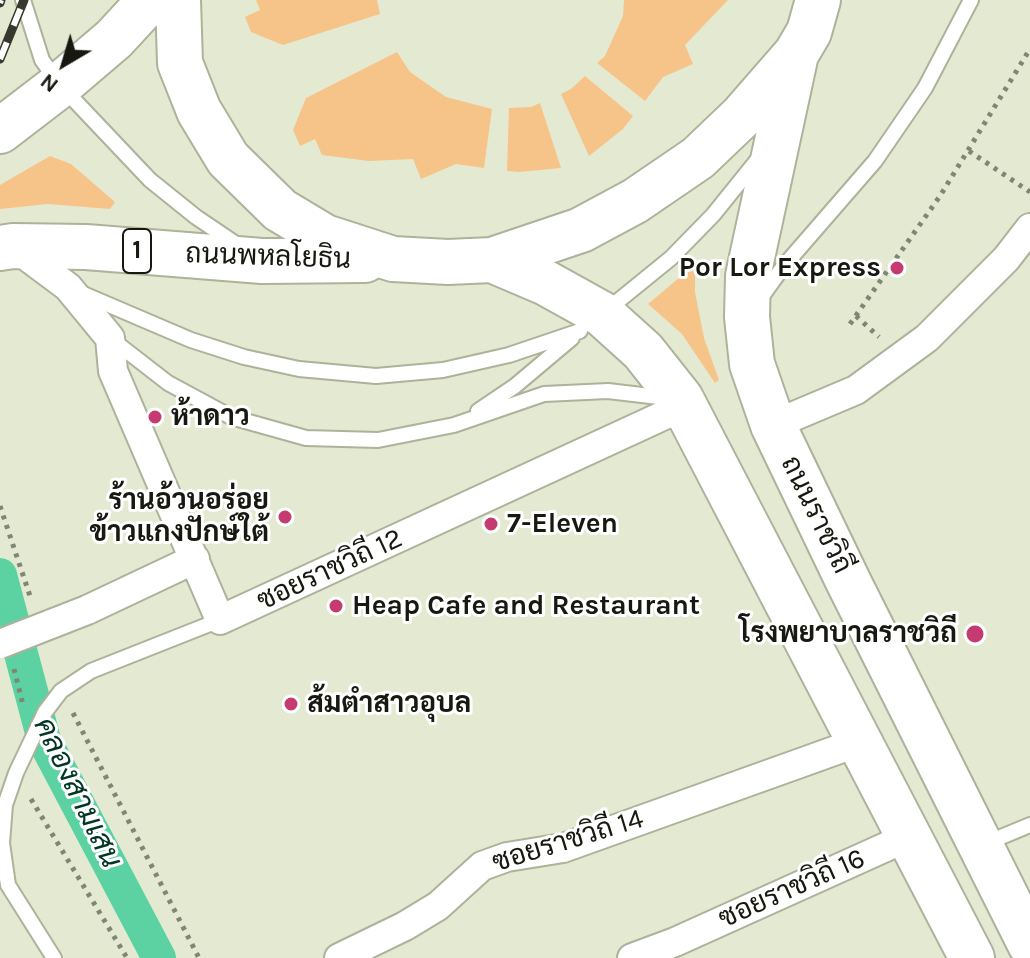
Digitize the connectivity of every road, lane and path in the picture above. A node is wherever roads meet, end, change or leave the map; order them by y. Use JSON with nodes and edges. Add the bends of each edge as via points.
{"nodes":[{"id":1,"x":23,"y":0,"type":"edge"},
{"id":2,"x":150,"y":0,"type":"edge"},
{"id":3,"x":178,"y":0,"type":"edge"},
{"id":4,"x":963,"y":0,"type":"edge"},
{"id":5,"x":971,"y":0,"type":"edge"},
{"id":6,"x":821,"y":5,"type":"edge"},
{"id":7,"x":959,"y":27,"type":"junction"},
{"id":8,"x":1030,"y":49,"type":"edge"},
{"id":9,"x":796,"y":54,"type":"junction"},
{"id":10,"x":60,"y":85,"type":"junction"},
{"id":11,"x":0,"y":131,"type":"edge"},
{"id":12,"x":779,"y":134,"type":"junction"},
{"id":13,"x":969,"y":151,"type":"junction"},
{"id":14,"x":1030,"y":192,"type":"edge"},
{"id":15,"x":1030,"y":228,"type":"edge"},
{"id":16,"x":6,"y":247,"type":"edge"},
{"id":17,"x":393,"y":259,"type":"junction"},
{"id":18,"x":492,"y":260,"type":"junction"},
{"id":19,"x":262,"y":261,"type":"junction"},
{"id":20,"x":68,"y":287,"type":"junction"},
{"id":21,"x":856,"y":316,"type":"junction"},
{"id":22,"x":747,"y":317,"type":"junction"},
{"id":23,"x":591,"y":322,"type":"junction"},
{"id":24,"x":850,"y":324,"type":"dead end"},
{"id":25,"x":110,"y":338,"type":"junction"},
{"id":26,"x":883,"y":340,"type":"dead end"},
{"id":27,"x":682,"y":403,"type":"junction"},
{"id":28,"x":461,"y":422,"type":"junction"},
{"id":29,"x":773,"y":425,"type":"junction"},
{"id":30,"x":195,"y":559,"type":"junction"},
{"id":31,"x":220,"y":620,"type":"junction"},
{"id":32,"x":6,"y":651,"type":"edge"},
{"id":33,"x":61,"y":691,"type":"junction"},
{"id":34,"x":22,"y":718,"type":"dead end"},
{"id":35,"x":859,"y":742,"type":"junction"},
{"id":36,"x":16,"y":773,"type":"junction"},
{"id":37,"x":1030,"y":825,"type":"edge"},
{"id":38,"x":908,"y":837,"type":"junction"},
{"id":39,"x":980,"y":846,"type":"junction"},
{"id":40,"x":1030,"y":944,"type":"edge"},
{"id":41,"x":679,"y":950,"type":"edge"},
{"id":42,"x":54,"y":958,"type":"edge"},
{"id":43,"x":127,"y":958,"type":"edge"},
{"id":44,"x":199,"y":958,"type":"edge"},
{"id":45,"x":339,"y":958,"type":"edge"},
{"id":46,"x":632,"y":958,"type":"edge"},
{"id":47,"x":972,"y":958,"type":"edge"}],
"edges":[{"from":1,"to":10,"type":"lane","via":[[42,60]]},
{"from":2,"to":10,"type":"main road"},
{"from":3,"to":17,"type":"main road","via":[[180,63],[199,111],[228,159],[280,210],[302,224]]},
{"from":4,"to":7,"type":"lane"},
{"from":5,"to":7,"type":"lane"},
{"from":6,"to":9,"type":"main road"},
{"from":7,"to":22,"type":"lane","via":[[875,161]]},
{"from":8,"to":13,"type":"path"},
{"from":9,"to":12,"type":"main road","name":"ถนนราชวิถี"},
{"from":9,"to":18,"type":"main road","via":[[698,158],[635,201],[581,230]]},
{"from":10,"to":11,"type":"main road"},
{"from":10,"to":19,"type":"lane","via":[[150,180]]},
{"from":12,"to":22,"type":"main road","name":"ถนนราชวิถี","via":[[748,276]]},
{"from":12,"to":23,"type":"lane","via":[[671,258]]},
{"from":13,"to":14,"type":"path"},
{"from":13,"to":21,"type":"path"},
{"from":15,"to":29,"type":"street","via":[[927,338],[856,390]]},
{"from":16,"to":19,"type":"main road","name":"ถนนพหลโยธิน","number":"1","via":[[86,247]]},
{"from":16,"to":20,"type":"street"},
{"from":17,"to":18,"type":"main road"},
{"from":17,"to":19,"type":"main road","name":"ถนนพหลโยธิน","number":"1"},
{"from":18,"to":23,"type":"main road","via":[[546,283]]},
{"from":20,"to":23,"type":"lane","via":[[244,357],[376,376],[443,370],[509,355]]},
{"from":20,"to":25,"type":"street"},
{"from":21,"to":24,"type":"path"},
{"from":21,"to":26,"type":"path"},
{"from":22,"to":29,"type":"main road","name":"ถนนราชวิถี","via":[[752,364]]},
{"from":23,"to":27,"type":"main road","via":[[643,351]]},
{"from":23,"to":28,"type":"lane","via":[[515,386]]},
{"from":25,"to":28,"type":"lane","via":[[168,383],[231,417],[306,438],[378,440]]},
{"from":25,"to":30,"type":"street","via":[[113,371]]},
{"from":27,"to":28,"type":"lane","via":[[608,391],[544,394]]},
{"from":27,"to":31,"type":"street","name":"ซอยราชวิถี 12"},
{"from":27,"to":35,"type":"main road"},
{"from":29,"to":39,"type":"main road","name":"ถนนราชวิถี"},
{"from":30,"to":31,"type":"street"},
{"from":30,"to":32,"type":"street","bridge":true},
{"from":31,"to":33,"type":"lane","name":"ซอยราชวิถี 12","via":[[91,671]]},
{"from":32,"to":34,"type":"path","via":[[23,704]]},
{"from":33,"to":36,"type":"lane","name":"ซอยราชวิถี 12"},
{"from":33,"to":44,"type":"path"},
{"from":35,"to":38,"type":"main road"},
{"from":35,"to":45,"type":"street","name":"ซอยราชวิถี 14","via":[[563,848],[482,866],[438,906]]},
{"from":36,"to":42,"type":"lane","name":"ซอยราชวิถี 12","via":[[5,805],[2,843],[8,885]]},
{"from":36,"to":43,"type":"path"},
{"from":37,"to":39,"type":"lane"},
{"from":38,"to":41,"type":"street","name":"ซอยราชวิถี 16"},
{"from":38,"to":47,"type":"main road"},
{"from":39,"to":40,"type":"main road","name":"ถนนราชวิถี"},
{"from":41,"to":46,"type":"street","name":"ซอยราชวิถี 16"}]}
